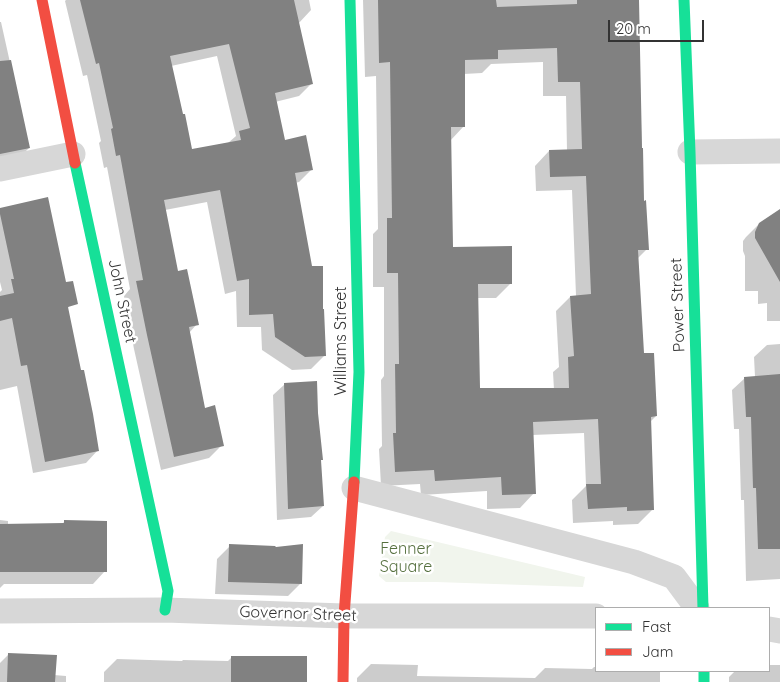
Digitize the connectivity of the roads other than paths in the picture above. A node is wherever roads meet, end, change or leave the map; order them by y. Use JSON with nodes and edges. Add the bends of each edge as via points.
{"nodes":[{"id":1,"x":42,"y":0,"type":"edge"},
{"id":2,"x":350,"y":0,"type":"edge"},
{"id":3,"x":684,"y":0,"type":"edge"},
{"id":4,"x":780,"y":151,"type":"edge"},
{"id":5,"x":690,"y":152,"type":"junction"},
{"id":6,"x":73,"y":154,"type":"junction"},
{"id":7,"x":0,"y":169,"type":"edge"},
{"id":8,"x":354,"y":488,"type":"junction"},
{"id":9,"x":696,"y":607,"type":"edge"},
{"id":10,"x":703,"y":607,"type":"edge"},
{"id":11,"x":165,"y":610,"type":"junction"},
{"id":12,"x":0,"y":611,"type":"edge"},
{"id":13,"x":344,"y":616,"type":"junction"},
{"id":14,"x":595,"y":616,"type":"edge"},
{"id":15,"x":343,"y":682,"type":"edge"}],
"edges":[{"from":1,"to":6,"type":"street","name":"John Street"},
{"from":2,"to":8,"type":"street","name":"Williams Street","via":[[359,372]]},
{"from":3,"to":5,"type":"street","name":"Power Street"},
{"from":4,"to":5,"type":"street"},
{"from":5,"to":10,"type":"street","name":"Power Street"},
{"from":6,"to":7,"type":"street"},
{"from":6,"to":11,"type":"street","name":"John Street","via":[[168,590]]},
{"from":8,"to":9,"type":"street","via":[[634,562],[674,577]]},
{"from":8,"to":13,"type":"street","name":"Williams Street"},
{"from":11,"to":12,"type":"street","name":"Governor Street"},
{"from":11,"to":13,"type":"street","name":"Governor Street"},
{"from":13,"to":14,"type":"street","name":"Governor Street"},
{"from":13,"to":15,"type":"street","name":"Williams Street"}]}
